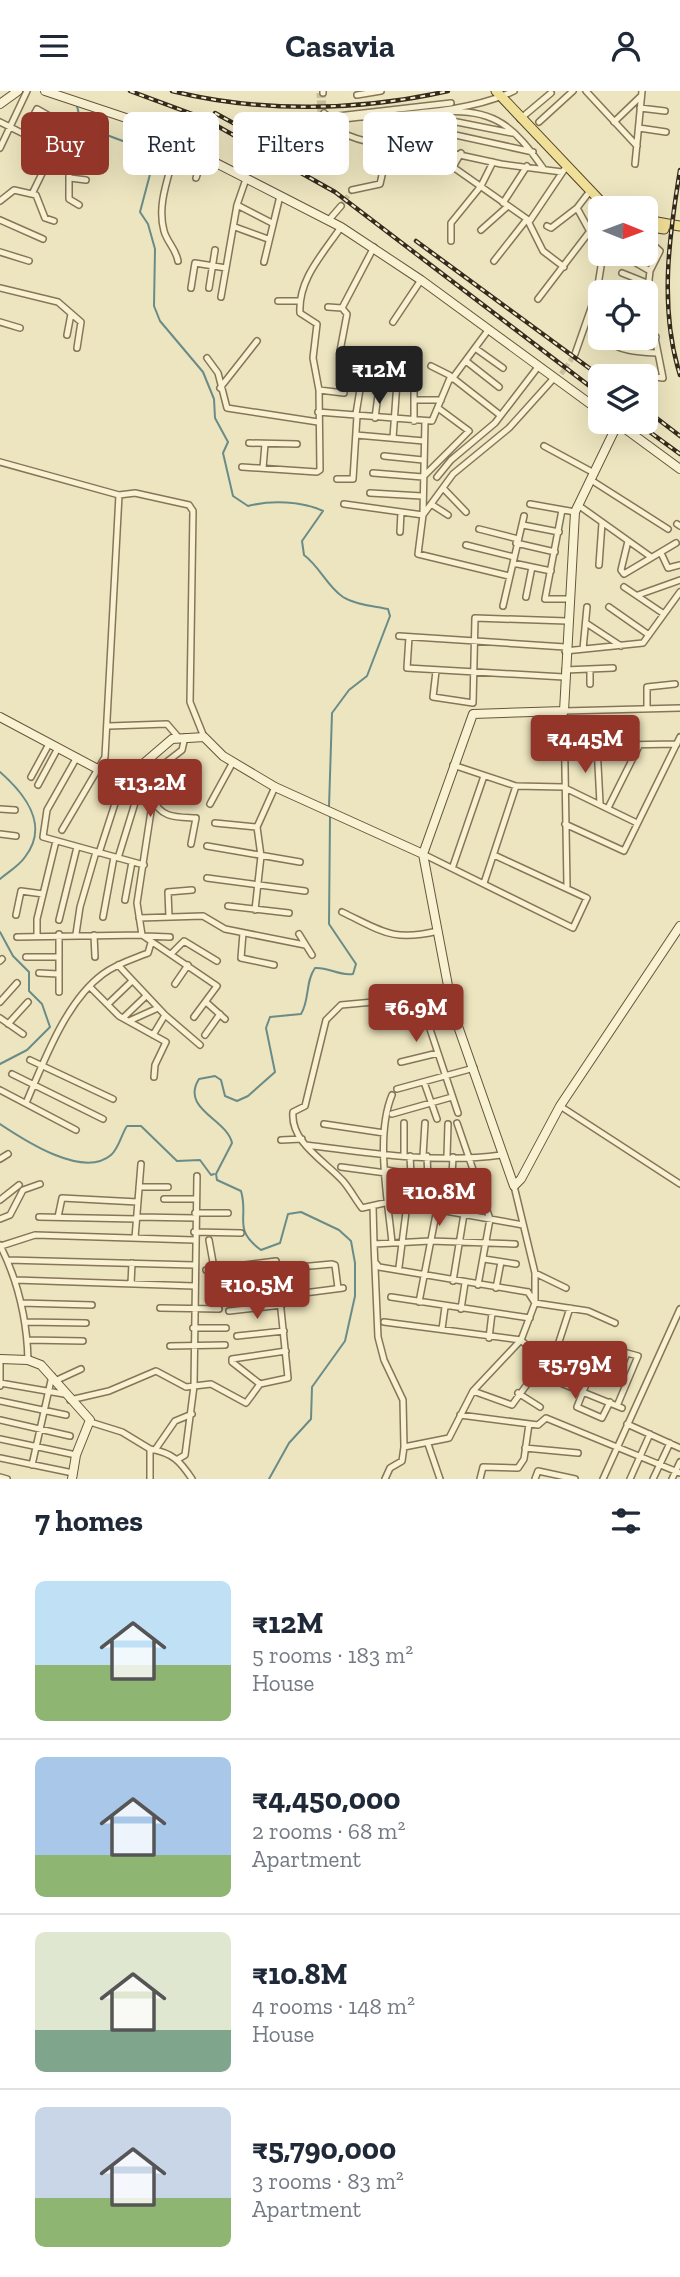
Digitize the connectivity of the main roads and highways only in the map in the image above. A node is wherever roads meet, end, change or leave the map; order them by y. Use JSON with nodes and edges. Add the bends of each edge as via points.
{"nodes":[{"id":1,"x":498,"y":94,"type":"edge"},
{"id":2,"x":595,"y":196,"type":"edge"},
{"id":3,"x":658,"y":223,"type":"edge"},
{"id":4,"x":658,"y":226,"type":"edge"},
{"id":5,"x":677,"y":227,"type":"edge"}],
"edges":[{"from":1,"to":2,"type":"main road"},
{"from":3,"to":5,"type":"main road"},
{"from":4,"to":5,"type":"main road"}]}
